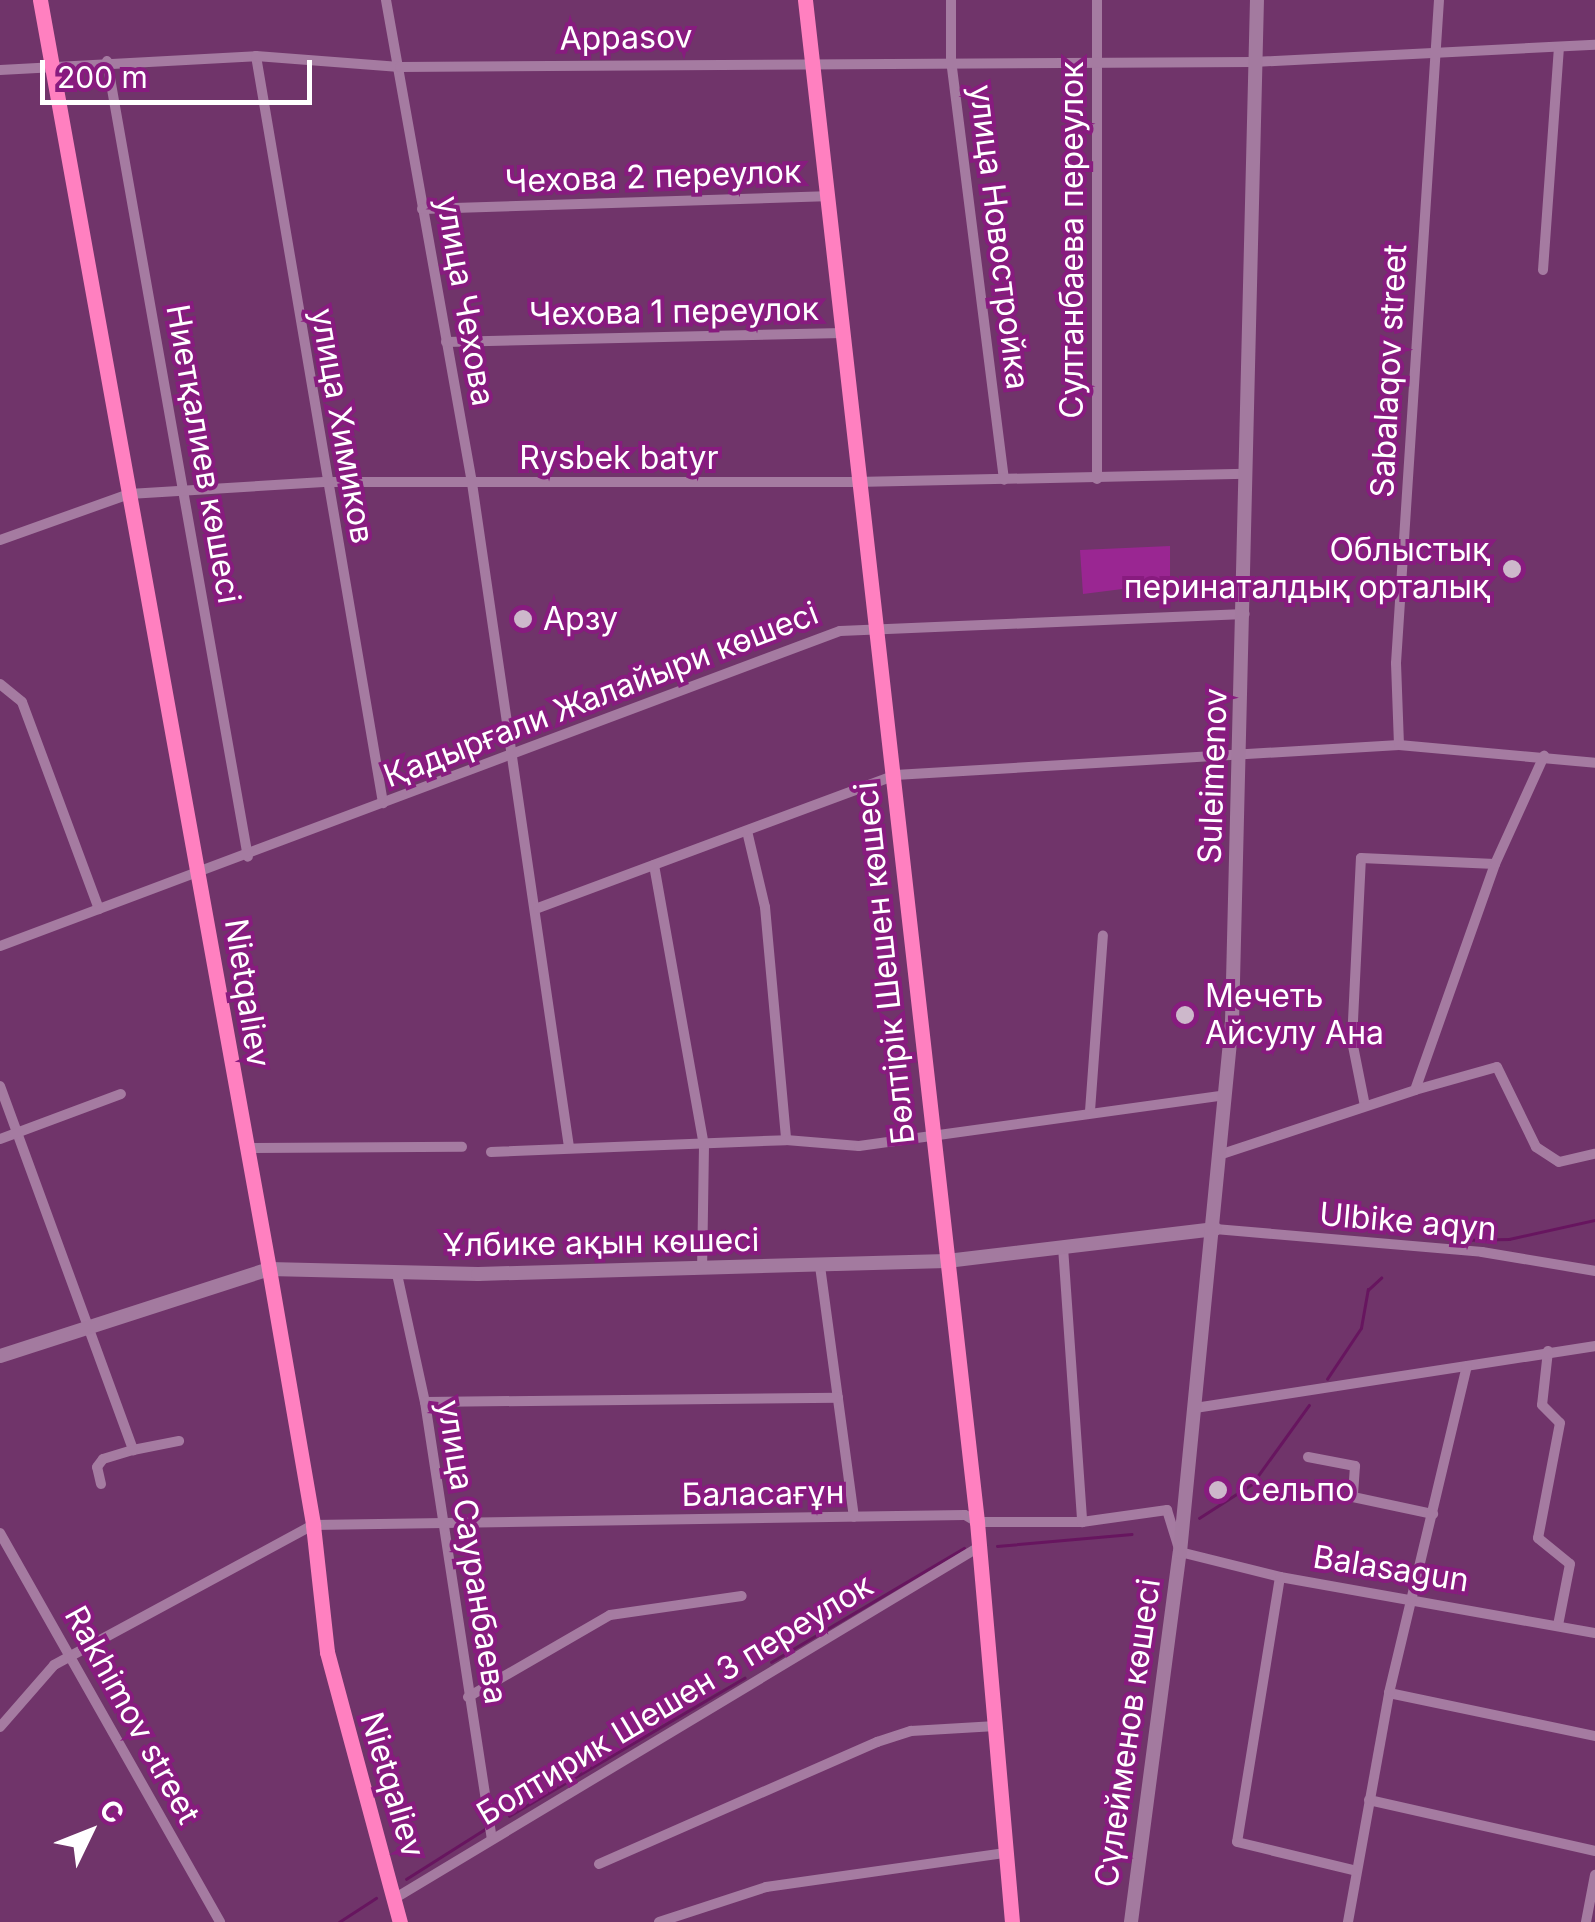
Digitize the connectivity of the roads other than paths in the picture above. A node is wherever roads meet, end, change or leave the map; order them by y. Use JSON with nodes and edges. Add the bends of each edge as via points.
{"nodes":[{"id":1,"x":40,"y":0,"type":"edge"},
{"id":2,"x":386,"y":0,"type":"edge"},
{"id":3,"x":804,"y":0,"type":"edge"},
{"id":4,"x":951,"y":0,"type":"edge"},
{"id":5,"x":1097,"y":0,"type":"edge"},
{"id":6,"x":1257,"y":0,"type":"edge"},
{"id":7,"x":1439,"y":0,"type":"edge"},
{"id":8,"x":1595,"y":46,"type":"edge"},
{"id":9,"x":1559,"y":48,"type":"junction"},
{"id":10,"x":1435,"y":50,"type":"junction"},
{"id":11,"x":256,"y":56,"type":"junction"},
{"id":12,"x":811,"y":60,"type":"junction"},
{"id":13,"x":951,"y":60,"type":"junction"},
{"id":14,"x":108,"y":61,"type":"junction"},
{"id":15,"x":1254,"y":62,"type":"junction"},
{"id":16,"x":1097,"y":64,"type":"junction"},
{"id":17,"x":400,"y":67,"type":"junction"},
{"id":18,"x":54,"y":69,"type":"junction"},
{"id":19,"x":0,"y":70,"type":"edge"},
{"id":20,"x":825,"y":196,"type":"junction"},
{"id":21,"x":422,"y":209,"type":"junction"},
{"id":22,"x":1543,"y":270,"type":"dead end"},
{"id":23,"x":843,"y":333,"type":"junction"},
{"id":24,"x":446,"y":342,"type":"junction"},
{"id":25,"x":1246,"y":474,"type":"junction"},
{"id":26,"x":1097,"y":479,"type":"junction"},
{"id":27,"x":1004,"y":480,"type":"junction"},
{"id":28,"x":324,"y":482,"type":"junction"},
{"id":29,"x":856,"y":482,"type":"junction"},
{"id":30,"x":472,"y":484,"type":"junction"},
{"id":31,"x":184,"y":491,"type":"junction"},
{"id":32,"x":129,"y":494,"type":"junction"},
{"id":33,"x":0,"y":540,"type":"edge"},
{"id":34,"x":1245,"y":614,"type":"junction"},
{"id":35,"x":874,"y":627,"type":"junction"},
{"id":36,"x":0,"y":684,"type":"edge"},
{"id":37,"x":1399,"y":745,"type":"junction"},
{"id":38,"x":510,"y":752,"type":"junction"},
{"id":39,"x":1243,"y":755,"type":"junction"},
{"id":40,"x":1544,"y":756,"type":"junction"},
{"id":41,"x":1595,"y":763,"type":"edge"},
{"id":42,"x":895,"y":775,"type":"junction"},
{"id":43,"x":383,"y":803,"type":"junction"},
{"id":44,"x":747,"y":831,"type":"junction"},
{"id":45,"x":248,"y":857,"type":"junction"},
{"id":46,"x":1495,"y":864,"type":"junction"},
{"id":47,"x":654,"y":865,"type":"junction"},
{"id":48,"x":200,"y":875,"type":"junction"},
{"id":49,"x":538,"y":908,"type":"junction"},
{"id":50,"x":99,"y":909,"type":"junction"},
{"id":51,"x":1103,"y":935,"type":"dead end"},
{"id":52,"x":0,"y":946,"type":"edge"},
{"id":53,"x":0,"y":1086,"type":"edge"},
{"id":54,"x":1415,"y":1090,"type":"junction"},
{"id":55,"x":121,"y":1094,"type":"dead end"},
{"id":56,"x":1226,"y":1096,"type":"junction"},
{"id":57,"x":1365,"y":1106,"type":"junction"},
{"id":58,"x":1090,"y":1110,"type":"junction"},
{"id":59,"x":17,"y":1132,"type":"junction"},
{"id":60,"x":929,"y":1137,"type":"junction"},
{"id":61,"x":0,"y":1138,"type":"edge"},
{"id":62,"x":786,"y":1140,"type":"junction"},
{"id":63,"x":704,"y":1146,"type":"junction"},
{"id":64,"x":462,"y":1147,"type":"dead end"},
{"id":65,"x":569,"y":1147,"type":"junction"},
{"id":66,"x":246,"y":1148,"type":"junction"},
{"id":67,"x":491,"y":1152,"type":"dead end"},
{"id":68,"x":1222,"y":1154,"type":"junction"},
{"id":69,"x":1595,"y":1154,"type":"edge"},
{"id":70,"x":1215,"y":1229,"type":"junction"},
{"id":71,"x":1063,"y":1248,"type":"junction"},
{"id":72,"x":946,"y":1262,"type":"junction"},
{"id":73,"x":820,"y":1266,"type":"junction"},
{"id":74,"x":702,"y":1268,"type":"junction"},
{"id":75,"x":269,"y":1269,"type":"junction"},
{"id":76,"x":1595,"y":1271,"type":"edge"},
{"id":77,"x":397,"y":1274,"type":"junction"},
{"id":78,"x":88,"y":1328,"type":"junction"},
{"id":79,"x":1595,"y":1346,"type":"edge"},
{"id":80,"x":1548,"y":1351,"type":"junction"},
{"id":81,"x":0,"y":1356,"type":"edge"},
{"id":82,"x":1466,"y":1366,"type":"junction"},
{"id":83,"x":838,"y":1398,"type":"junction"},
{"id":84,"x":424,"y":1402,"type":"junction"},
{"id":85,"x":1196,"y":1408,"type":"junction"},
{"id":86,"x":179,"y":1441,"type":"dead end"},
{"id":87,"x":133,"y":1450,"type":"junction"},
{"id":88,"x":1308,"y":1458,"type":"dead end"},
{"id":89,"x":102,"y":1484,"type":"dead end"},
{"id":90,"x":1433,"y":1514,"type":"junction"},
{"id":91,"x":854,"y":1517,"type":"junction"},
{"id":92,"x":440,"y":1522,"type":"junction"},
{"id":93,"x":977,"y":1522,"type":"junction"},
{"id":94,"x":1082,"y":1522,"type":"junction"},
{"id":95,"x":313,"y":1526,"type":"junction"},
{"id":96,"x":0,"y":1533,"type":"edge"},
{"id":97,"x":979,"y":1548,"type":"junction"},
{"id":98,"x":1180,"y":1552,"type":"junction"},
{"id":99,"x":1280,"y":1576,"type":"junction"},
{"id":100,"x":742,"y":1596,"type":"dead end"},
{"id":101,"x":1412,"y":1596,"type":"junction"},
{"id":102,"x":1558,"y":1625,"type":"junction"},
{"id":103,"x":1595,"y":1633,"type":"edge"},
{"id":104,"x":72,"y":1657,"type":"junction"},
{"id":105,"x":1389,"y":1694,"type":"junction"},
{"id":106,"x":468,"y":1698,"type":"junction"},
{"id":107,"x":996,"y":1726,"type":"junction"},
{"id":108,"x":0,"y":1727,"type":"edge"},
{"id":109,"x":1595,"y":1736,"type":"edge"},
{"id":110,"x":1369,"y":1800,"type":"junction"},
{"id":111,"x":492,"y":1839,"type":"junction"},
{"id":112,"x":1006,"y":1852,"type":"junction"},
{"id":113,"x":1595,"y":1852,"type":"edge"},
{"id":114,"x":599,"y":1864,"type":"dead end"},
{"id":115,"x":1357,"y":1871,"type":"junction"},
{"id":116,"x":1595,"y":1875,"type":"edge"},
{"id":117,"x":397,"y":1897,"type":"junction"},
{"id":118,"x":220,"y":1922,"type":"edge"},
{"id":119,"x":400,"y":1922,"type":"edge"},
{"id":120,"x":659,"y":1922,"type":"edge"},
{"id":121,"x":1012,"y":1922,"type":"edge"},
{"id":122,"x":1131,"y":1922,"type":"edge"},
{"id":123,"x":1348,"y":1922,"type":"edge"},
{"id":124,"x":1586,"y":1922,"type":"edge"}],
"edges":[{"from":1,"to":18,"type":"street","name":"Nietqaliev"},
{"from":2,"to":17,"type":"street","name":"улица Чехова"},
{"from":3,"to":12,"type":"street","name":"Бөлтірік Шешен көшесі"},
{"from":4,"to":13,"type":"street","name":"улица Новостройка"},
{"from":5,"to":16,"type":"street","name":"Султанбаева переулок"},
{"from":6,"to":15,"type":"main road","name":"Suleimenov"},
{"from":7,"to":10,"type":"street","name":"Sabalaqov street"},
{"from":8,"to":9,"type":"street","name":"Appasov"},
{"from":9,"to":10,"type":"street","name":"Appasov"},
{"from":9,"to":22,"type":"street"},
{"from":10,"to":15,"type":"street","name":"Appasov"},
{"from":10,"to":37,"type":"street","name":"Sabalaqov street","via":[[1396,663]]},
{"from":11,"to":14,"type":"street","name":"Appasov"},
{"from":11,"to":17,"type":"street","name":"Appasov"},
{"from":11,"to":28,"type":"street","name":"улица Химиков"},
{"from":12,"to":13,"type":"street","name":"Appasov"},
{"from":12,"to":17,"type":"street","name":"Appasov"},
{"from":12,"to":20,"type":"street","name":"Бөлтірік Шешен көшесі"},
{"from":13,"to":16,"type":"street","name":"Appasov"},
{"from":13,"to":27,"type":"street","name":"улица Новостройка"},
{"from":14,"to":18,"type":"street","name":"Appasov"},
{"from":14,"to":31,"type":"street","name":"Ниетқалиев көшесі"},
{"from":15,"to":16,"type":"street","name":"Appasov"},
{"from":15,"to":25,"type":"main road","name":"Suleimenov"},
{"from":16,"to":26,"type":"street","name":"Султанбаева переулок"},
{"from":17,"to":21,"type":"street","name":"улица Чехова"},
{"from":18,"to":19,"type":"street","name":"Appasov"},
{"from":18,"to":32,"type":"street","name":"Nietqaliev"},
{"from":20,"to":21,"type":"street","name":"Чехова 2 переулок"},
{"from":20,"to":23,"type":"street","name":"Бөлтірік Шешен көшесі"},
{"from":21,"to":24,"type":"street","name":"улица Чехова"},
{"from":23,"to":24,"type":"street","name":"Чехова 1 переулок"},
{"from":23,"to":29,"type":"street","name":"Бөлтірік Шешен көшесі"},
{"from":24,"to":30,"type":"street","name":"улица Чехова"},
{"from":25,"to":26,"type":"street","name":"Rysbek batyr"},
{"from":25,"to":34,"type":"main road","name":"Suleimenov"},
{"from":26,"to":27,"type":"street","name":"Rysbek batyr"},
{"from":27,"to":29,"type":"street","name":"Rysbek batyr"},
{"from":28,"to":30,"type":"street","name":"Rysbek batyr"},
{"from":28,"to":31,"type":"street","name":"Rysbek batyr"},
{"from":28,"to":43,"type":"street","name":"улица Химиков"},
{"from":29,"to":30,"type":"street","name":"Rysbek batyr"},
{"from":29,"to":35,"type":"street","name":"Бөлтірік Шешен көшесі"},
{"from":30,"to":38,"type":"street","name":"улица Чехова"},
{"from":31,"to":32,"type":"street","name":"Rysbek batyr"},
{"from":31,"to":45,"type":"street","name":"Ниетқалиев көшесі"},
{"from":32,"to":33,"type":"street","name":"Rysbek batyr"},
{"from":32,"to":48,"type":"street","name":"Nietqaliev"},
{"from":34,"to":35,"type":"street","name":"Қадырғали Жалайыри көшесі"},
{"from":34,"to":39,"type":"main road","name":"Suleimenov"},
{"from":35,"to":38,"type":"street","name":"Қадырғали Жалайыри көшесі","via":[[840,632]]},
{"from":35,"to":42,"type":"street","name":"Бөлтірік Шешен көшесі"},
{"from":36,"to":50,"type":"street","via":[[22,702]]},
{"from":37,"to":39,"type":"street"},
{"from":37,"to":40,"type":"street"},
{"from":38,"to":43,"type":"street","name":"Қадырғали Жалайыри көшесі"},
{"from":38,"to":49,"type":"street","name":"улица Чехова"},
{"from":39,"to":42,"type":"street"},
{"from":39,"to":56,"type":"main road","name":"Suleimenov"},
{"from":40,"to":41,"type":"street"},
{"from":40,"to":46,"type":"street"},
{"from":42,"to":44,"type":"street"},
{"from":42,"to":60,"type":"street","name":"Бөлтірік Шешен көшесі","via":[[896,840]]},
{"from":43,"to":45,"type":"street","name":"Қадырғали Жалайыри көшесі"},
{"from":44,"to":47,"type":"street"},
{"from":44,"to":62,"type":"street","via":[[764,907]]},
{"from":45,"to":48,"type":"street","name":"Қадырғали Жалайыри көшесі"},
{"from":46,"to":54,"type":"street"},
{"from":46,"to":57,"type":"street","via":[[1361,858],[1352,1040]]},
{"from":47,"to":49,"type":"street"},
{"from":47,"to":63,"type":"street"},
{"from":48,"to":50,"type":"street","name":"Қадырғали Жалайыри көшесі"},
{"from":48,"to":66,"type":"street","name":"Nietqaliev"},
{"from":49,"to":65,"type":"street","name":"улица Чехова"},
{"from":50,"to":52,"type":"street","name":"Қадырғали Жалайыри көшесі"},
{"from":51,"to":58,"type":"street"},
{"from":53,"to":59,"type":"street"},
{"from":54,"to":57,"type":"street"},
{"from":54,"to":69,"type":"street","via":[[1497,1067],[1536,1147],[1559,1162]]},
{"from":55,"to":59,"type":"street"},
{"from":56,"to":58,"type":"street"},
{"from":56,"to":68,"type":"main road","name":"Suleimenov"},
{"from":57,"to":68,"type":"street"},
{"from":58,"to":60,"type":"street"},
{"from":59,"to":61,"type":"street"},
{"from":59,"to":78,"type":"street"},
{"from":60,"to":62,"type":"street","via":[[858,1146]]},
{"from":60,"to":72,"type":"street","name":"Бөлтірік Шешен көшесі"},
{"from":62,"to":63,"type":"street"},
{"from":63,"to":65,"type":"street"},
{"from":63,"to":74,"type":"street"},
{"from":64,"to":66,"type":"street"},
{"from":65,"to":67,"type":"street"},
{"from":66,"to":75,"type":"street","name":"Nietqaliev"},
{"from":68,"to":70,"type":"main road","name":"Suleimenov"},
{"from":70,"to":71,"type":"main road","name":"Ұлбике ақын көшесі"},
{"from":70,"to":76,"type":"street","name":"Ulbike aqyn","via":[[1482,1252]]},
{"from":70,"to":85,"type":"main road","name":"Suleimenov"},
{"from":71,"to":72,"type":"main road","name":"Ұлбике ақын көшесі"},
{"from":71,"to":94,"type":"street"},
{"from":72,"to":73,"type":"main road","name":"Ұлбике ақын көшесі"},
{"from":72,"to":93,"type":"street","name":"Бөлтірік Шешен көшесі"},
{"from":73,"to":74,"type":"main road","name":"Ұлбике ақын көшесі"},
{"from":73,"to":83,"type":"street"},
{"from":74,"to":77,"type":"main road","name":"Ұлбике ақын көшесі"},
{"from":75,"to":77,"type":"main road","name":"Ұлбике ақын көшесі"},
{"from":75,"to":78,"type":"main road","name":"Ұлбике ақын көшесі"},
{"from":75,"to":95,"type":"street","name":"Nietqaliev"},
{"from":77,"to":84,"type":"street","name":"улица Сауранбаева"},
{"from":78,"to":81,"type":"main road","name":"Ұлбике ақын көшесі"},
{"from":78,"to":87,"type":"street"},
{"from":79,"to":80,"type":"street"},
{"from":80,"to":82,"type":"street"},
{"from":80,"to":102,"type":"street","via":[[1542,1404],[1560,1423],[1538,1538],[1570,1564]]},
{"from":82,"to":85,"type":"street"},
{"from":82,"to":90,"type":"street"},
{"from":83,"to":84,"type":"street"},
{"from":83,"to":91,"type":"street"},
{"from":84,"to":92,"type":"street","name":"улица Сауранбаева"},
{"from":85,"to":98,"type":"main road","name":"Suleimenov"},
{"from":86,"to":87,"type":"street"},
{"from":87,"to":89,"type":"street","via":[[103,1459],[97,1467]]},
{"from":88,"to":90,"type":"street","via":[[1355,1466],[1354,1497]]},
{"from":90,"to":101,"type":"street"},
{"from":91,"to":92,"type":"street","name":"Баласағұн"},
{"from":91,"to":93,"type":"street","name":"Баласағұн","via":[[965,1515]]},
{"from":92,"to":95,"type":"street","name":"Баласағұн"},
{"from":92,"to":106,"type":"street","name":"улица Сауранбаева"},
{"from":93,"to":94,"type":"street","name":"Баласағұн"},
{"from":93,"to":97,"type":"street","name":"Бөлтірік Шешен көшесі"},
{"from":94,"to":98,"type":"street","name":"Баласағұн","via":[[1167,1510]]},
{"from":95,"to":104,"type":"street"},
{"from":95,"to":117,"type":"street","name":"Nietqaliev","via":[[335,1688]]},
{"from":96,"to":104,"type":"street","name":"Rakhimov street"},
{"from":97,"to":107,"type":"street","name":"Бөлтірік Шешен көшесі"},
{"from":97,"to":111,"type":"street","name":"Болтирик Шешен 3 переулок"},
{"from":98,"to":99,"type":"street","name":"Balasagun"},
{"from":98,"to":122,"type":"main road","name":"Сүлейменов көшесі"},
{"from":99,"to":101,"type":"street","name":"Balasagun"},
{"from":99,"to":115,"type":"street","via":[[1238,1842]]},
{"from":100,"to":106,"type":"street","via":[[610,1615]]},
{"from":101,"to":102,"type":"street","name":"Balasagun"},
{"from":101,"to":105,"type":"street"},
{"from":102,"to":103,"type":"street","name":"Balasagun"},
{"from":104,"to":108,"type":"street","via":[[54,1666]]},
{"from":104,"to":118,"type":"street","name":"Rakhimov street"},
{"from":105,"to":109,"type":"street"},
{"from":105,"to":110,"type":"street"},
{"from":106,"to":111,"type":"street","name":"улица Сауранбаева"},
{"from":107,"to":112,"type":"street","name":"Бөлтірік Шешен көшесі"},
{"from":107,"to":114,"type":"street","via":[[910,1731],[877,1742]]},
{"from":110,"to":113,"type":"street"},
{"from":110,"to":115,"type":"street"},
{"from":111,"to":117,"type":"street","name":"Болтирик Шешен 3 переулок"},
{"from":112,"to":120,"type":"street","via":[[766,1887]]},
{"from":112,"to":121,"type":"street","name":"Бөлтірік Шешен көшесі"},
{"from":115,"to":123,"type":"street"},
{"from":116,"to":124,"type":"street"},
{"from":117,"to":119,"type":"street","name":"Nietqaliev"}]}
